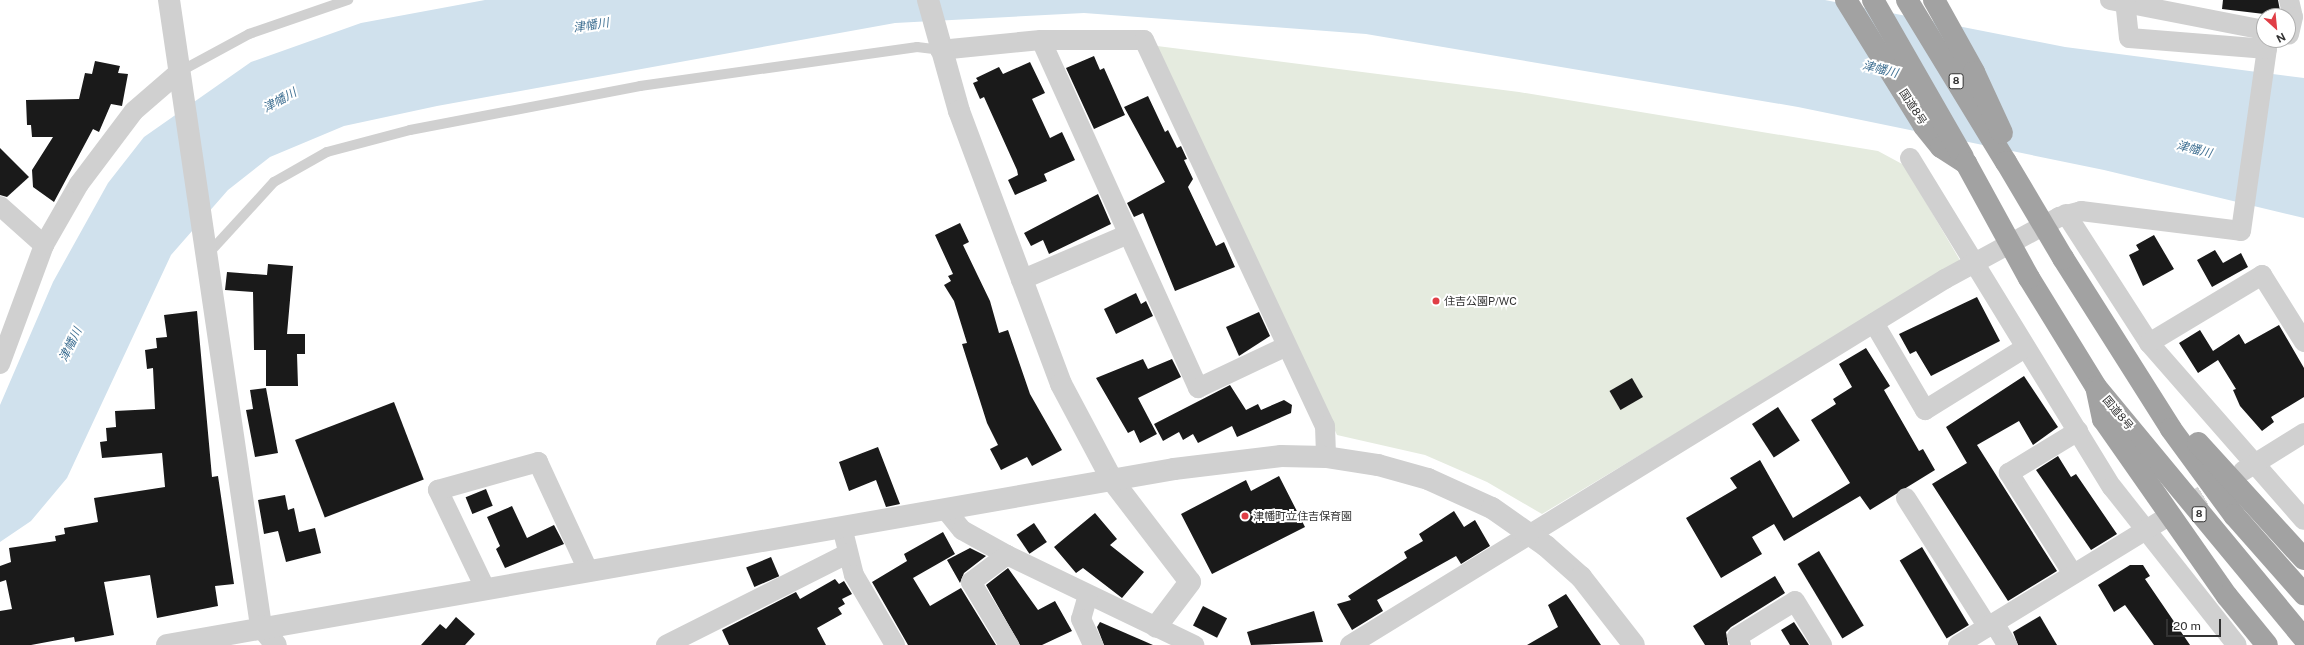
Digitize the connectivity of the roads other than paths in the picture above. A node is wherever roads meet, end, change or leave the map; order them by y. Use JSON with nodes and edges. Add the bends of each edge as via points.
{"nodes":[{"id":1,"x":169,"y":0,"type":"edge"},
{"id":2,"x":348,"y":0,"type":"edge"},
{"id":3,"x":928,"y":0,"type":"edge"},
{"id":4,"x":1846,"y":0,"type":"edge"},
{"id":5,"x":1873,"y":0,"type":"edge"},
{"id":6,"x":1907,"y":0,"type":"edge"},
{"id":7,"x":1934,"y":0,"type":"edge"},
{"id":8,"x":2120,"y":1,"type":"edge"},
{"id":9,"x":2177,"y":7,"type":"edge"},
{"id":10,"x":2256,"y":28,"type":"edge"},
{"id":11,"x":1041,"y":40,"type":"junction"},
{"id":12,"x":939,"y":44,"type":"junction"},
{"id":13,"x":179,"y":78,"type":"junction"},
{"id":14,"x":1910,"y":158,"type":"dead end"},
{"id":15,"x":2006,"y":162,"type":"junction"},
{"id":16,"x":1966,"y":163,"type":"junction"},
{"id":17,"x":0,"y":206,"type":"edge"},
{"id":18,"x":2066,"y":214,"type":"junction"},
{"id":19,"x":1126,"y":234,"type":"junction"},
{"id":20,"x":44,"y":245,"type":"junction"},
{"id":21,"x":206,"y":257,"type":"junction"},
{"id":22,"x":1976,"y":264,"type":"junction"},
{"id":23,"x":1021,"y":280,"type":"junction"},
{"id":24,"x":1874,"y":324,"type":"junction"},
{"id":25,"x":2304,"y":342,"type":"edge"},
{"id":26,"x":2149,"y":343,"type":"junction"},
{"id":27,"x":1287,"y":346,"type":"junction"},
{"id":28,"x":2025,"y":348,"type":"junction"},
{"id":29,"x":0,"y":364,"type":"edge"},
{"id":30,"x":2138,"y":381,"type":"junction"},
{"id":31,"x":2096,"y":387,"type":"junction"},
{"id":32,"x":2078,"y":431,"type":"junction"},
{"id":33,"x":2304,"y":434,"type":"edge"},
{"id":34,"x":1326,"y":457,"type":"junction"},
{"id":35,"x":2248,"y":468,"type":"junction"},
{"id":36,"x":1112,"y":480,"type":"junction"},
{"id":37,"x":1906,"y":498,"type":"dead end"},
{"id":38,"x":945,"y":509,"type":"junction"},
{"id":39,"x":2304,"y":520,"type":"edge"},
{"id":40,"x":2153,"y":525,"type":"junction"},
{"id":41,"x":842,"y":527,"type":"junction"},
{"id":42,"x":1530,"y":534,"type":"junction"},
{"id":43,"x":847,"y":554,"type":"junction"},
{"id":44,"x":1008,"y":555,"type":"junction"},
{"id":45,"x":2304,"y":559,"type":"edge"},
{"id":46,"x":588,"y":570,"type":"junction"},
{"id":47,"x":2073,"y":574,"type":"junction"},
{"id":48,"x":484,"y":588,"type":"junction"},
{"id":49,"x":2304,"y":594,"type":"edge"},
{"id":50,"x":1088,"y":595,"type":"junction"},
{"id":51,"x":1991,"y":625,"type":"junction"},
{"id":52,"x":261,"y":626,"type":"junction"},
{"id":53,"x":1156,"y":627,"type":"junction"},
{"id":54,"x":2304,"y":638,"type":"edge"},
{"id":55,"x":1088,"y":643,"type":"edge"},
{"id":56,"x":167,"y":645,"type":"edge"},
{"id":57,"x":244,"y":645,"type":"edge"},
{"id":58,"x":276,"y":645,"type":"edge"},
{"id":59,"x":666,"y":645,"type":"edge"},
{"id":60,"x":895,"y":645,"type":"edge"},
{"id":61,"x":1009,"y":645,"type":"edge"},
{"id":62,"x":1194,"y":645,"type":"edge"},
{"id":63,"x":1350,"y":645,"type":"edge"},
{"id":64,"x":1634,"y":645,"type":"edge"},
{"id":65,"x":1741,"y":645,"type":"edge"},
{"id":66,"x":1822,"y":645,"type":"edge"},
{"id":67,"x":1958,"y":645,"type":"edge"},
{"id":68,"x":2007,"y":645,"type":"edge"},
{"id":69,"x":2237,"y":645,"type":"edge"},
{"id":70,"x":2267,"y":645,"type":"edge"}],
"edges":[{"from":1,"to":13,"type":"street"},
{"from":2,"to":13,"type":"lane","via":[[305,12],[249,34]]},
{"from":3,"to":12,"type":"street"},
{"from":4,"to":16,"type":"highway","name":"国道8号","number":"8","via":[[1924,126],[1941,147]]},
{"from":5,"to":16,"type":"highway","name":"国道8号","number":"8"},
{"from":6,"to":15,"type":"highway","number":"8"},
{"from":7,"to":15,"type":"highway","number":"8","via":[[1974,72],[2003,136]]},
{"from":8,"to":9,"type":"street"},
{"from":8,"to":18,"type":"street","via":[[2129,38],[2267,49],[2241,231],[2081,211]]},
{"from":9,"to":10,"type":"street"},
{"from":11,"to":12,"type":"street"},
{"from":11,"to":19,"type":"street"},
{"from":11,"to":27,"type":"street","via":[[1144,40]]},
{"from":12,"to":21,"type":"lane","via":[[640,86],[410,130],[327,152],[274,182]]},
{"from":12,"to":23,"type":"street"},
{"from":13,"to":20,"type":"street","via":[[134,111],[79,184]]},
{"from":13,"to":21,"type":"street"},
{"from":14,"to":22,"type":"street"},
{"from":15,"to":30,"type":"highway","number":"8","bridge":true},
{"from":16,"to":31,"type":"highway","name":"国道8号","number":"8","bridge":true,"via":[[2029,278]]},
{"from":17,"to":20,"type":"street"},
{"from":18,"to":22,"type":"street"},
{"from":18,"to":26,"type":"street"},
{"from":19,"to":23,"type":"street"},
{"from":19,"to":27,"type":"street","via":[[1198,388]]},
{"from":20,"to":29,"type":"street"},
{"from":21,"to":52,"type":"street"},
{"from":22,"to":24,"type":"street"},
{"from":22,"to":28,"type":"street"},
{"from":23,"to":36,"type":"street","via":[[1061,384]]},
{"from":24,"to":28,"type":"street","via":[[1925,410]]},
{"from":24,"to":42,"type":"street"},
{"from":25,"to":26,"type":"street","via":[[2262,275]]},
{"from":26,"to":35,"type":"street"},
{"from":27,"to":34,"type":"street","via":[[1325,426]]},
{"from":28,"to":32,"type":"street"},
{"from":30,"to":45,"type":"highway","number":"8","via":[[2155,390],[2215,463]]},
{"from":30,"to":49,"type":"highway","number":"8","via":[[2234,515]]},
{"from":31,"to":54,"type":"highway","name":"国道8号","number":"8"},
{"from":31,"to":70,"type":"highway","number":"8","via":[[2103,419],[2227,596]]},
{"from":32,"to":40,"type":"street","via":[[2112,487]]},
{"from":32,"to":47,"type":"street","via":[[2009,473]]},
{"from":33,"to":35,"type":"street"},
{"from":34,"to":36,"type":"street","via":[[1237,460]]},
{"from":34,"to":42,"type":"street","via":[[1378,465],[1428,480],[1492,508]]},
{"from":35,"to":39,"type":"street"},
{"from":36,"to":38,"type":"street"},
{"from":36,"to":53,"type":"street","via":[[1190,582]]},
{"from":37,"to":51,"type":"street"},
{"from":38,"to":41,"type":"street"},
{"from":38,"to":44,"type":"street","via":[[962,530]]},
{"from":40,"to":47,"type":"street"},
{"from":40,"to":69,"type":"street"},
{"from":41,"to":43,"type":"street"},
{"from":41,"to":46,"type":"street"},
{"from":42,"to":63,"type":"street"},
{"from":42,"to":64,"type":"street","via":[[1581,577]]},
{"from":43,"to":59,"type":"street"},
{"from":43,"to":60,"type":"street","via":[[854,575]]},
{"from":44,"to":50,"type":"street"},
{"from":44,"to":61,"type":"street","via":[[971,582]]},
{"from":46,"to":48,"type":"street"},
{"from":46,"to":48,"type":"street","via":[[538,462],[438,490]]},
{"from":47,"to":51,"type":"street"},
{"from":48,"to":52,"type":"street"},
{"from":50,"to":53,"type":"street"},
{"from":50,"to":55,"type":"street","via":[[1081,619]]},
{"from":51,"to":67,"type":"street"},
{"from":51,"to":68,"type":"street"},
{"from":52,"to":56,"type":"street"},
{"from":52,"to":57,"type":"street"},
{"from":52,"to":58,"type":"street"},
{"from":53,"to":62,"type":"street"},
{"from":65,"to":66,"type":"street","via":[[1737,637],[1795,601]]}]}
